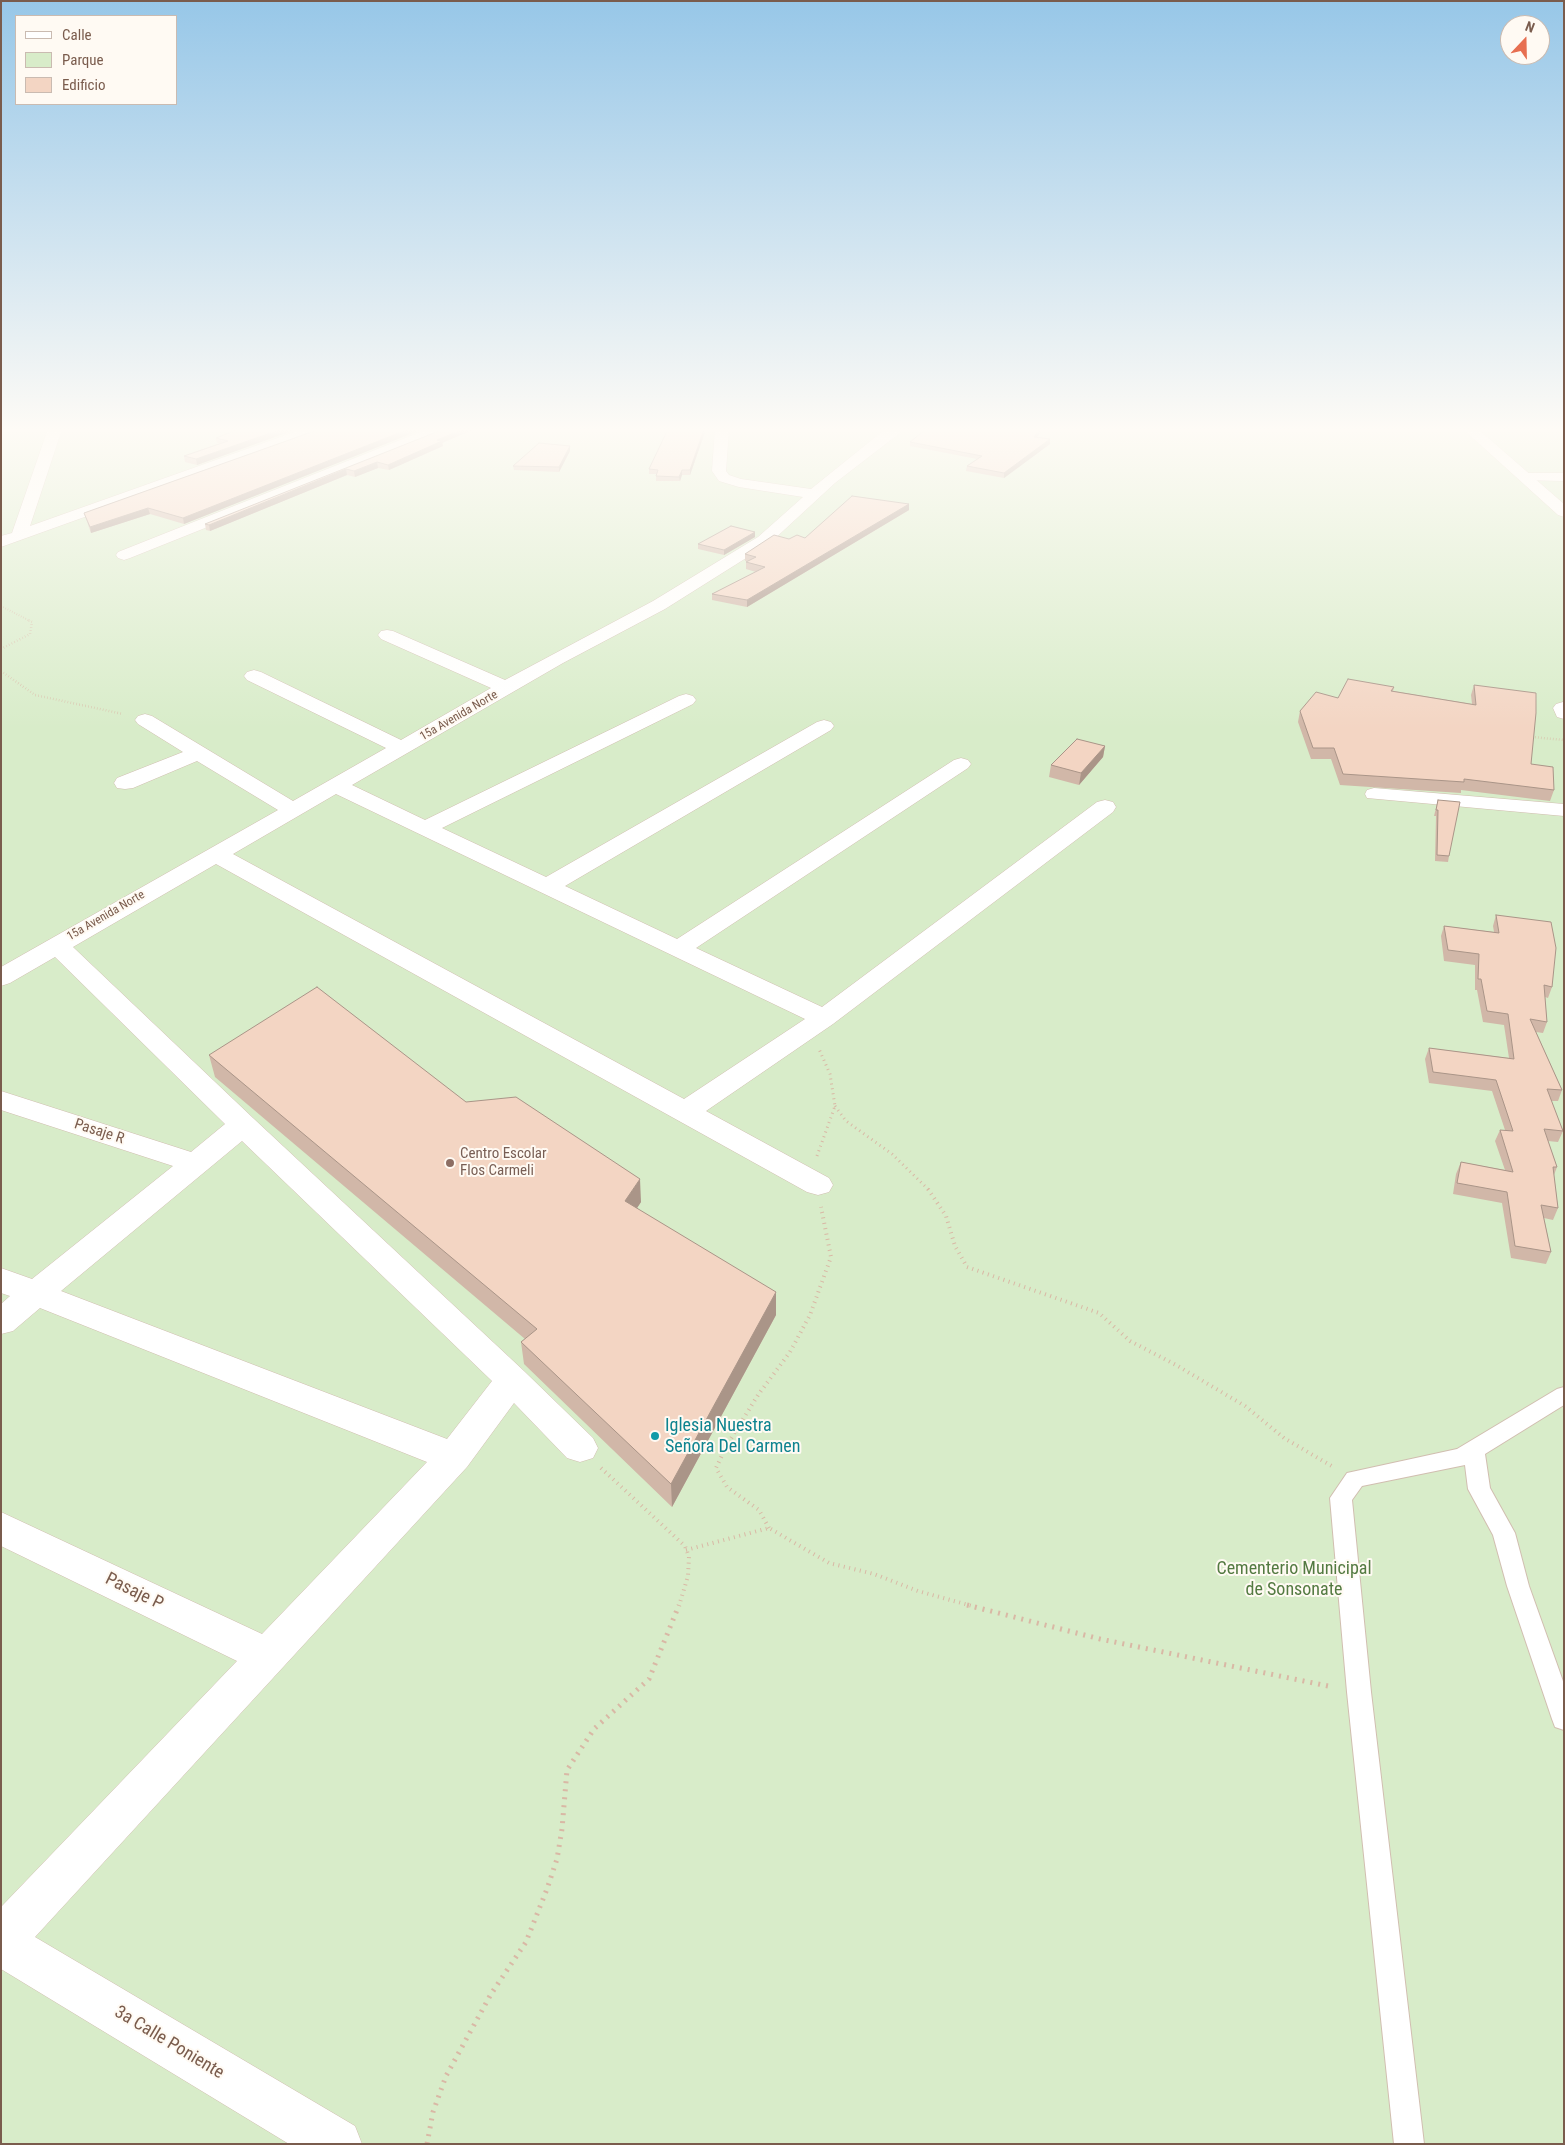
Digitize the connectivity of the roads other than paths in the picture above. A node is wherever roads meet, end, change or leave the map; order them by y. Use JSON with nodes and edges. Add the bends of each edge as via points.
{"nodes":[{"id":1,"x":21,"y":529,"type":"edge"},
{"id":2,"x":36,"y":529,"type":"edge"},
{"id":3,"x":189,"y":529,"type":"edge"},
{"id":4,"x":776,"y":529,"type":"edge"},
{"id":5,"x":19,"y":535,"type":"junction"},
{"id":6,"x":1,"y":542,"type":"edge"},
{"id":7,"x":124,"y":555,"type":"dead end"},
{"id":8,"x":387,"y":635,"type":"dead end"},
{"id":9,"x":254,"y":676,"type":"dead end"},
{"id":10,"x":507,"y":688,"type":"junction"},
{"id":11,"x":686,"y":700,"type":"dead end"},
{"id":12,"x":1563,"y":708,"type":"edge"},
{"id":13,"x":1564,"y":713,"type":"edge"},
{"id":14,"x":145,"y":720,"type":"road end"},
{"id":15,"x":824,"y":726,"type":"dead end"},
{"id":16,"x":402,"y":748,"type":"junction"},
{"id":17,"x":198,"y":752,"type":"junction"},
{"id":18,"x":961,"y":764,"type":"dead end"},
{"id":19,"x":125,"y":783,"type":"dead end"},
{"id":20,"x":336,"y":786,"type":"junction"},
{"id":21,"x":1374,"y":794,"type":"dead end"},
{"id":22,"x":1105,"y":807,"type":"dead end"},
{"id":23,"x":293,"y":810,"type":"junction"},
{"id":24,"x":1564,"y":810,"type":"edge"},
{"id":25,"x":425,"y":828,"type":"junction"},
{"id":26,"x":215,"y":854,"type":"junction"},
{"id":27,"x":547,"y":886,"type":"junction"},
{"id":28,"x":57,"y":945,"type":"junction"},
{"id":29,"x":679,"y":948,"type":"junction"},
{"id":30,"x":1,"y":978,"type":"edge"},
{"id":31,"x":815,"y":1024,"type":"junction"},
{"id":32,"x":1,"y":1100,"type":"edge"},
{"id":33,"x":685,"y":1112,"type":"junction"},
{"id":34,"x":243,"y":1125,"type":"junction"},
{"id":35,"x":197,"y":1164,"type":"junction"},
{"id":36,"x":818,"y":1185,"type":"road end"},
{"id":37,"x":1,"y":1280,"type":"edge"},
{"id":38,"x":37,"y":1294,"type":"junction"},
{"id":39,"x":1,"y":1322,"type":"edge"},
{"id":40,"x":512,"y":1380,"type":"junction"},
{"id":41,"x":1564,"y":1395,"type":"edge"},
{"id":42,"x":580,"y":1448,"type":"road end"},
{"id":43,"x":1474,"y":1450,"type":"junction"},
{"id":44,"x":454,"y":1457,"type":"junction"},
{"id":45,"x":1,"y":1528,"type":"edge"},
{"id":46,"x":267,"y":1656,"type":"junction"},
{"id":47,"x":1564,"y":1719,"type":"edge"},
{"id":48,"x":1,"y":1942,"type":"edge"},
{"id":49,"x":337,"y":2144,"type":"edge"},
{"id":50,"x":1410,"y":2144,"type":"edge"}],
"edges":[{"from":1,"to":5,"type":"street"},
{"from":2,"to":5,"type":"street"},
{"from":3,"to":7,"type":"street"},
{"from":4,"to":10,"type":"street","name":"15a Avenida Norte","via":[[764,540],[660,605]]},
{"from":5,"to":6,"type":"street"},
{"from":8,"to":10,"type":"street"},
{"from":9,"to":16,"type":"street"},
{"from":10,"to":16,"type":"street","name":"15a Avenida Norte"},
{"from":11,"to":25,"type":"street"},
{"from":12,"to":13,"type":"street"},
{"from":14,"to":17,"type":"street"},
{"from":15,"to":27,"type":"street"},
{"from":16,"to":20,"type":"street","name":"15a Avenida Norte"},
{"from":17,"to":19,"type":"street"},
{"from":17,"to":23,"type":"street"},
{"from":18,"to":29,"type":"street"},
{"from":20,"to":23,"type":"street","name":"15a Avenida Norte"},
{"from":20,"to":25,"type":"street"},
{"from":21,"to":24,"type":"street"},
{"from":22,"to":31,"type":"street"},
{"from":23,"to":26,"type":"street","name":"15a Avenida Norte"},
{"from":25,"to":27,"type":"street"},
{"from":26,"to":28,"type":"street","name":"15a Avenida Norte"},
{"from":26,"to":33,"type":"street"},
{"from":27,"to":29,"type":"street"},
{"from":28,"to":30,"type":"street","name":"15a Avenida Norte"},
{"from":28,"to":34,"type":"street"},
{"from":29,"to":31,"type":"street"},
{"from":31,"to":33,"type":"street"},
{"from":32,"to":35,"type":"street","name":"Pasaje R"},
{"from":33,"to":36,"type":"street"},
{"from":34,"to":35,"type":"street"},
{"from":34,"to":40,"type":"street"},
{"from":35,"to":38,"type":"street"},
{"from":37,"to":38,"type":"street"},
{"from":38,"to":39,"type":"street"},
{"from":38,"to":44,"type":"street"},
{"from":40,"to":42,"type":"street"},
{"from":40,"to":44,"type":"street"},
{"from":41,"to":43,"type":"lane"},
{"from":43,"to":47,"type":"lane","via":[[1479,1489],[1504,1533],[1518,1586]]},
{"from":43,"to":50,"type":"lane","via":[[1462,1457],[1355,1479],[1341,1498],[1359,1692]]},
{"from":44,"to":46,"type":"street"},
{"from":45,"to":46,"type":"street","name":"Pasaje P"},
{"from":46,"to":48,"type":"street"},
{"from":48,"to":49,"type":"street","name":"3a Calle Poniente"}]}
